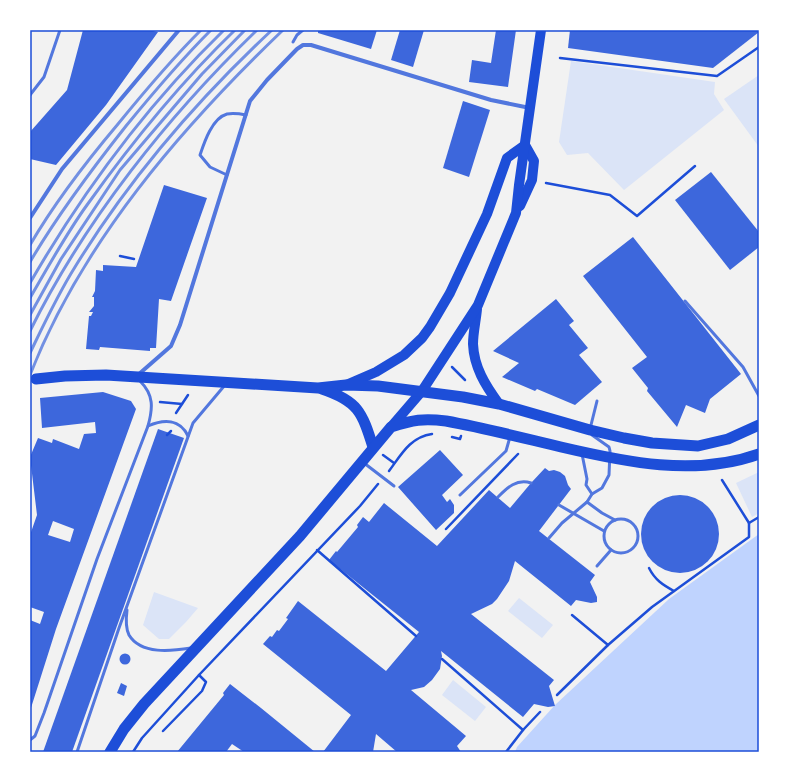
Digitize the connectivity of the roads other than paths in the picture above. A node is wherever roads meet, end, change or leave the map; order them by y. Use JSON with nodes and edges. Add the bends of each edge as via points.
{"nodes":[{"id":1,"x":60,"y":30,"type":"edge"},
{"id":2,"x":179,"y":30,"type":"edge"},
{"id":3,"x":303,"y":30,"type":"edge"},
{"id":4,"x":541,"y":30,"type":"edge"},
{"id":5,"x":292,"y":42,"type":"dead end"},
{"id":6,"x":30,"y":95,"type":"edge"},
{"id":7,"x":530,"y":108,"type":"junction"},
{"id":8,"x":246,"y":114,"type":"junction"},
{"id":9,"x":524,"y":145,"type":"junction"},
{"id":10,"x":227,"y":175,"type":"junction"},
{"id":11,"x":30,"y":218,"type":"edge"},
{"id":12,"x":685,"y":301,"type":"dead end"},
{"id":13,"x":478,"y":305,"type":"junction"},
{"id":14,"x":136,"y":377,"type":"junction"},
{"id":15,"x":36,"y":379,"type":"dead end"},
{"id":16,"x":228,"y":382,"type":"junction"},
{"id":17,"x":346,"y":385,"type":"junction"},
{"id":18,"x":318,"y":388,"type":"junction"},
{"id":19,"x":422,"y":391,"type":"junction"},
{"id":20,"x":759,"y":396,"type":"edge"},
{"id":21,"x":597,"y":402,"type":"dead end"},
{"id":22,"x":499,"y":404,"type":"junction"},
{"id":23,"x":759,"y":425,"type":"edge"},
{"id":24,"x":148,"y":426,"type":"junction"},
{"id":25,"x":391,"y":427,"type":"junction"},
{"id":26,"x":589,"y":430,"type":"junction"},
{"id":27,"x":510,"y":435,"type":"junction"},
{"id":28,"x":188,"y":436,"type":"junction"},
{"id":29,"x":373,"y":447,"type":"junction"},
{"id":30,"x":582,"y":452,"type":"junction"},
{"id":31,"x":759,"y":454,"type":"edge"},
{"id":32,"x":610,"y":458,"type":"junction"},
{"id":33,"x":363,"y":462,"type":"junction"},
{"id":34,"x":531,"y":483,"type":"dead end"},
{"id":35,"x":394,"y":486,"type":"dead end"},
{"id":36,"x":592,"y":494,"type":"junction"},
{"id":37,"x":460,"y":495,"type":"dead end"},
{"id":38,"x":498,"y":497,"type":"dead end"},
{"id":39,"x":587,"y":502,"type":"junction"},
{"id":40,"x":559,"y":505,"type":"dead end"},
{"id":41,"x":575,"y":514,"type":"junction"},
{"id":42,"x":615,"y":520,"type":"junction"},
{"id":43,"x":604,"y":531,"type":"junction"},
{"id":44,"x":549,"y":538,"type":"dead end"},
{"id":45,"x":611,"y":550,"type":"junction"},
{"id":46,"x":597,"y":566,"type":"dead end"},
{"id":47,"x":127,"y":606,"type":"junction"},
{"id":48,"x":196,"y":647,"type":"junction"},
{"id":49,"x":30,"y":740,"type":"edge"},
{"id":50,"x":77,"y":752,"type":"edge"},
{"id":51,"x":110,"y":752,"type":"edge"}],
"edges":[{"from":1,"to":6,"type":"lane","via":[[44,77]]},
{"from":2,"to":11,"type":"street","via":[[62,169]]},
{"from":3,"to":5,"type":"lane"},
{"from":4,"to":7,"type":"main road"},
{"from":7,"to":8,"type":"street","via":[[491,100],[311,45],[303,45],[267,80],[250,101]]},
{"from":7,"to":9,"type":"main road"},
{"from":8,"to":10,"type":"street"},
{"from":8,"to":10,"type":"lane","via":[[227,114],[218,120],[207,134],[200,155],[210,167]]},
{"from":9,"to":13,"type":"main road","via":[[534,161],[532,180]]},
{"from":9,"to":17,"type":"main road","via":[[507,158],[487,214],[450,292],[422,338],[404,355],[376,372]]},
{"from":10,"to":14,"type":"street","via":[[180,325],[171,346]]},
{"from":12,"to":20,"type":"lane","via":[[743,367]]},
{"from":13,"to":19,"type":"main road"},
{"from":13,"to":22,"type":"main road","via":[[473,343],[475,356],[480,375]]},
{"from":14,"to":15,"type":"highway","via":[[84,375]]},
{"from":14,"to":16,"type":"highway"},
{"from":14,"to":24,"type":"lane","via":[[148,389],[152,404]]},
{"from":16,"to":18,"type":"highway"},
{"from":16,"to":28,"type":"lane","via":[[193,423]]},
{"from":17,"to":18,"type":"highway"},
{"from":17,"to":19,"type":"highway"},
{"from":18,"to":29,"type":"highway","via":[[339,395],[357,408]]},
{"from":19,"to":22,"type":"highway"},
{"from":19,"to":25,"type":"main road"},
{"from":21,"to":26,"type":"lane"},
{"from":22,"to":26,"type":"highway"},
{"from":23,"to":26,"type":"highway","via":[[728,438],[698,446],[652,443]]},
{"from":24,"to":28,"type":"lane","via":[[174,422],[181,426]]},
{"from":24,"to":49,"type":"lane","via":[[97,559],[44,713],[35,736]]},
{"from":25,"to":27,"type":"highway","via":[[413,420],[429,419]]},
{"from":25,"to":29,"type":"highway"},
{"from":26,"to":32,"type":"lane","via":[[609,447]]},
{"from":27,"to":30,"type":"highway"},
{"from":27,"to":37,"type":"lane","via":[[506,451]]},
{"from":28,"to":47,"type":"lane"},
{"from":29,"to":33,"type":"highway"},
{"from":30,"to":32,"type":"highway"},
{"from":30,"to":36,"type":"lane","via":[[586,485]]},
{"from":31,"to":32,"type":"highway","via":[[712,465],[664,465]]},
{"from":32,"to":36,"type":"lane","via":[[606,483]]},
{"from":33,"to":35,"type":"lane"},
{"from":33,"to":48,"type":"highway","via":[[300,536]]},
{"from":34,"to":38,"type":"lane","via":[[524,481],[508,486]]},
{"from":36,"to":39,"type":"lane"},
{"from":39,"to":41,"type":"lane"},
{"from":39,"to":42,"type":"lane"},
{"from":40,"to":41,"type":"lane"},
{"from":41,"to":43,"type":"lane"},
{"from":41,"to":44,"type":"lane"},
{"from":42,"to":43,"type":"lane"},
{"from":42,"to":45,"type":"lane","via":[[629,521],[637,536],[631,549],[623,552]]},
{"from":43,"to":45,"type":"lane","via":[[605,543]]},
{"from":45,"to":46,"type":"lane"},
{"from":47,"to":48,"type":"lane","via":[[126,623],[129,635],[138,643],[162,651]]},
{"from":47,"to":50,"type":"lane"},
{"from":48,"to":51,"type":"highway","via":[[144,704]]}]}
